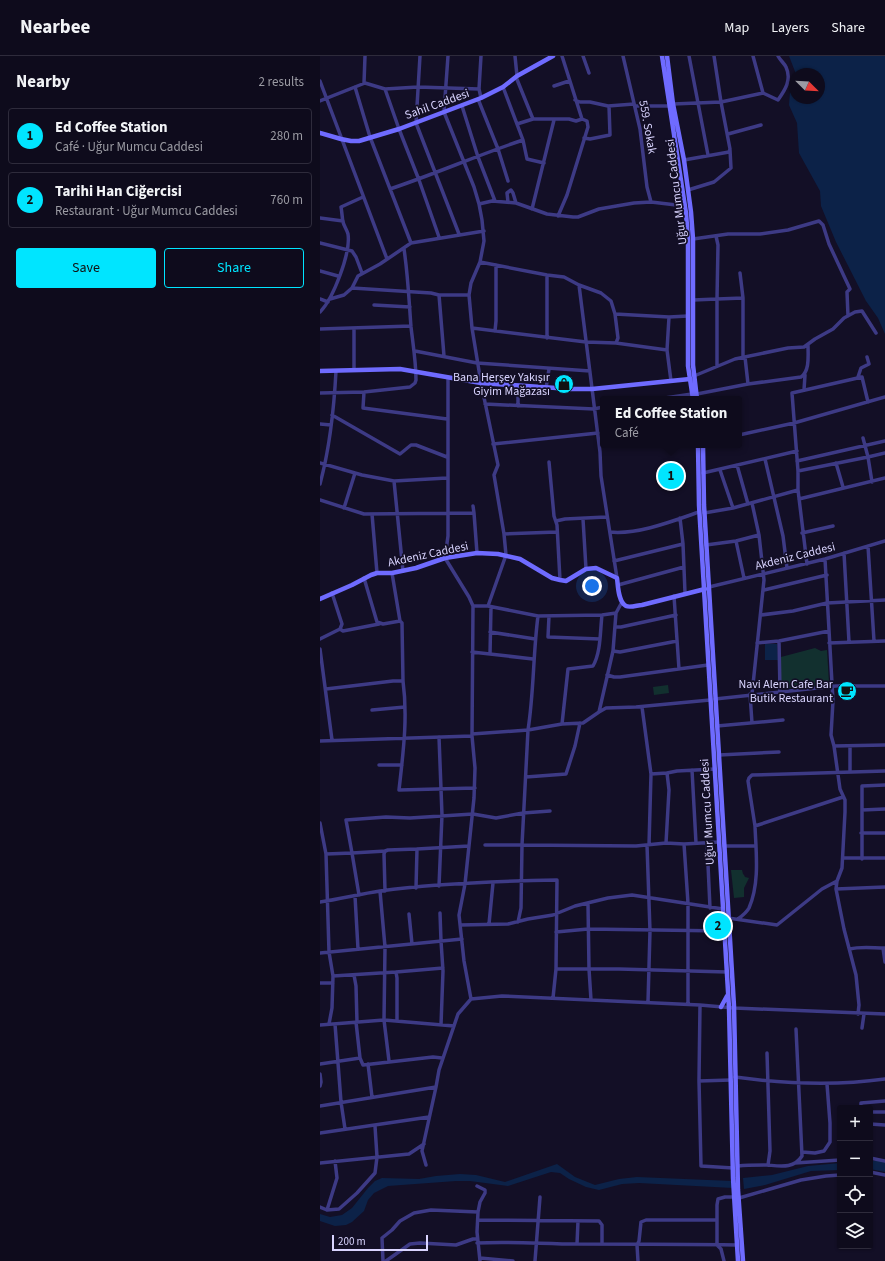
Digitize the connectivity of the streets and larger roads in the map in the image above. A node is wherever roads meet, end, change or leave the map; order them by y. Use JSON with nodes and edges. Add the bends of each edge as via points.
{"nodes":[{"id":1,"x":365,"y":56,"type":"edge"},
{"id":2,"x":420,"y":56,"type":"edge"},
{"id":3,"x":448,"y":56,"type":"edge"},
{"id":4,"x":481,"y":56,"type":"edge"},
{"id":5,"x":515,"y":56,"type":"edge"},
{"id":6,"x":553,"y":56,"type":"edge"},
{"id":7,"x":562,"y":56,"type":"edge"},
{"id":8,"x":583,"y":56,"type":"edge"},
{"id":9,"x":623,"y":56,"type":"edge"},
{"id":10,"x":662,"y":56,"type":"edge"},
{"id":11,"x":667,"y":56,"type":"edge"},
{"id":12,"x":689,"y":56,"type":"edge"},
{"id":13,"x":714,"y":56,"type":"edge"},
{"id":14,"x":753,"y":56,"type":"edge"},
{"id":15,"x":778,"y":56,"type":"edge"},
{"id":16,"x":588,"y":73,"type":"dead end"},
{"id":17,"x":517,"y":77,"type":"junction"},
{"id":18,"x":320,"y":81,"type":"edge"},
{"id":19,"x":569,"y":81,"type":"junction"},
{"id":20,"x":364,"y":83,"type":"junction"},
{"id":21,"x":554,"y":86,"type":"dead end"},
{"id":22,"x":355,"y":87,"type":"junction"},
{"id":23,"x":418,"y":87,"type":"junction"},
{"id":24,"x":503,"y":87,"type":"junction"},
{"id":25,"x":384,"y":88,"type":"junction"},
{"id":26,"x":446,"y":88,"type":"junction"},
{"id":27,"x":479,"y":89,"type":"junction"},
{"id":28,"x":763,"y":93,"type":"junction"},
{"id":29,"x":327,"y":98,"type":"junction"},
{"id":30,"x":480,"y":99,"type":"junction"},
{"id":31,"x":576,"y":100,"type":"junction"},
{"id":32,"x":320,"y":101,"type":"edge"},
{"id":33,"x":721,"y":102,"type":"junction"},
{"id":34,"x":699,"y":103,"type":"junction"},
{"id":35,"x":634,"y":105,"type":"junction"},
{"id":36,"x":672,"y":105,"type":"junction"},
{"id":37,"x":462,"y":106,"type":"junction"},
{"id":38,"x":609,"y":106,"type":"junction"},
{"id":39,"x":444,"y":112,"type":"junction"},
{"id":40,"x":533,"y":119,"type":"junction"},
{"id":41,"x":582,"y":119,"type":"junction"},
{"id":42,"x":554,"y":120,"type":"junction"},
{"id":43,"x":416,"y":123,"type":"junction"},
{"id":44,"x":517,"y":124,"type":"junction"},
{"id":45,"x":761,"y":125,"type":"dead end"},
{"id":46,"x":399,"y":129,"type":"junction"},
{"id":47,"x":320,"y":133,"type":"edge"},
{"id":48,"x":728,"y":134,"type":"junction"},
{"id":49,"x":370,"y":137,"type":"junction"},
{"id":50,"x":584,"y":138,"type":"junction"},
{"id":51,"x":341,"y":139,"type":"junction"},
{"id":52,"x":523,"y":140,"type":"junction"},
{"id":53,"x":498,"y":149,"type":"junction"},
{"id":54,"x":730,"y":149,"type":"junction"},
{"id":55,"x":708,"y":155,"type":"junction"},
{"id":56,"x":478,"y":157,"type":"junction"},
{"id":57,"x":684,"y":160,"type":"junction"},
{"id":58,"x":464,"y":161,"type":"junction"},
{"id":59,"x":544,"y":163,"type":"junction"},
{"id":60,"x":435,"y":173,"type":"junction"},
{"id":61,"x":419,"y":180,"type":"junction"},
{"id":62,"x":508,"y":181,"type":"dead end"},
{"id":63,"x":390,"y":189,"type":"junction"},
{"id":64,"x":688,"y":190,"type":"junction"},
{"id":65,"x":363,"y":198,"type":"junction"},
{"id":66,"x":495,"y":201,"type":"junction"},
{"id":67,"x":508,"y":202,"type":"junction"},
{"id":68,"x":651,"y":202,"type":"junction"},
{"id":69,"x":516,"y":203,"type":"junction"},
{"id":70,"x":479,"y":204,"type":"junction"},
{"id":71,"x":685,"y":206,"type":"junction"},
{"id":72,"x":532,"y":209,"type":"junction"},
{"id":73,"x":558,"y":216,"type":"junction"},
{"id":74,"x":320,"y":218,"type":"edge"},
{"id":75,"x":343,"y":221,"type":"junction"},
{"id":76,"x":484,"y":231,"type":"junction"},
{"id":77,"x":458,"y":234,"type":"junction"},
{"id":78,"x":716,"y":236,"type":"junction"},
{"id":79,"x":439,"y":238,"type":"junction"},
{"id":80,"x":693,"y":239,"type":"junction"},
{"id":81,"x":320,"y":243,"type":"edge"},
{"id":82,"x":411,"y":243,"type":"junction"},
{"id":83,"x":347,"y":249,"type":"junction"},
{"id":84,"x":404,"y":249,"type":"junction"},
{"id":85,"x":387,"y":259,"type":"junction"},
{"id":86,"x":480,"y":262,"type":"junction"},
{"id":87,"x":496,"y":265,"type":"junction"},
{"id":88,"x":320,"y":271,"type":"edge"},
{"id":89,"x":362,"y":273,"type":"junction"},
{"id":90,"x":740,"y":273,"type":"dead end"},
{"id":91,"x":547,"y":275,"type":"junction"},
{"id":92,"x":338,"y":276,"type":"junction"},
{"id":93,"x":579,"y":285,"type":"junction"},
{"id":94,"x":352,"y":288,"type":"junction"},
{"id":95,"x":409,"y":292,"type":"junction"},
{"id":96,"x":439,"y":295,"type":"junction"},
{"id":97,"x":469,"y":295,"type":"junction"},
{"id":98,"x":743,"y":298,"type":"junction"},
{"id":99,"x":320,"y":299,"type":"edge"},
{"id":100,"x":717,"y":299,"type":"junction"},
{"id":101,"x":329,"y":300,"type":"junction"},
{"id":102,"x":693,"y":300,"type":"junction"},
{"id":103,"x":374,"y":305,"type":"dead end"},
{"id":104,"x":410,"y":307,"type":"junction"},
{"id":105,"x":320,"y":312,"type":"edge"},
{"id":106,"x":615,"y":314,"type":"junction"},
{"id":107,"x":688,"y":316,"type":"junction"},
{"id":108,"x":848,"y":316,"type":"junction"},
{"id":109,"x":670,"y":317,"type":"junction"},
{"id":110,"x":411,"y":326,"type":"junction"},
{"id":111,"x":354,"y":328,"type":"junction"},
{"id":112,"x":472,"y":328,"type":"junction"},
{"id":113,"x":320,"y":329,"type":"edge"},
{"id":114,"x":494,"y":331,"type":"junction"},
{"id":115,"x":876,"y":333,"type":"dead end"},
{"id":116,"x":547,"y":338,"type":"junction"},
{"id":117,"x":586,"y":342,"type":"junction"},
{"id":118,"x":616,"y":343,"type":"junction"},
{"id":119,"x":808,"y":345,"type":"junction"},
{"id":120,"x":667,"y":350,"type":"junction"},
{"id":121,"x":415,"y":351,"type":"junction"},
{"id":122,"x":444,"y":356,"type":"junction"},
{"id":123,"x":744,"y":357,"type":"junction"},
{"id":124,"x":867,"y":358,"type":"dead end"},
{"id":125,"x":478,"y":363,"type":"junction"},
{"id":126,"x":718,"y":366,"type":"junction"},
{"id":127,"x":549,"y":369,"type":"junction"},
{"id":128,"x":354,"y":370,"type":"junction"},
{"id":129,"x":320,"y":371,"type":"edge"},
{"id":130,"x":336,"y":371,"type":"junction"},
{"id":131,"x":416,"y":371,"type":"junction"},
{"id":132,"x":590,"y":371,"type":"junction"},
{"id":133,"x":805,"y":375,"type":"junction"},
{"id":134,"x":448,"y":376,"type":"junction"},
{"id":135,"x":858,"y":377,"type":"junction"},
{"id":136,"x":692,"y":378,"type":"junction"},
{"id":137,"x":671,"y":381,"type":"junction"},
{"id":138,"x":481,"y":383,"type":"junction"},
{"id":139,"x":748,"y":384,"type":"junction"},
{"id":140,"x":518,"y":386,"type":"junction"},
{"id":141,"x":546,"y":388,"type":"junction"},
{"id":142,"x":592,"y":389,"type":"junction"},
{"id":143,"x":804,"y":390,"type":"junction"},
{"id":144,"x":364,"y":392,"type":"junction"},
{"id":145,"x":320,"y":393,"type":"edge"},
{"id":146,"x":335,"y":393,"type":"junction"},
{"id":147,"x":695,"y":396,"type":"edge"},
{"id":148,"x":699,"y":396,"type":"edge"},
{"id":149,"x":885,"y":397,"type":"edge"},
{"id":150,"x":868,"y":402,"type":"junction"},
{"id":151,"x":485,"y":404,"type":"junction"},
{"id":152,"x":518,"y":406,"type":"junction"},
{"id":153,"x":600,"y":407,"type":"edge"},
{"id":154,"x":594,"y":408,"type":"junction"},
{"id":155,"x":332,"y":415,"type":"junction"},
{"id":156,"x":447,"y":419,"type":"junction"},
{"id":157,"x":794,"y":423,"type":"junction"},
{"id":158,"x":320,"y":424,"type":"edge"},
{"id":159,"x":331,"y":425,"type":"junction"},
{"id":160,"x":598,"y":433,"type":"junction"},
{"id":161,"x":742,"y":434,"type":"edge"},
{"id":162,"x":863,"y":438,"type":"dead end"},
{"id":163,"x":885,"y":441,"type":"edge"},
{"id":164,"x":493,"y":444,"type":"junction"},
{"id":165,"x":865,"y":446,"type":"junction"},
{"id":166,"x":698,"y":448,"type":"edge"},
{"id":167,"x":703,"y":448,"type":"edge"},
{"id":168,"x":796,"y":451,"type":"junction"},
{"id":169,"x":885,"y":453,"type":"edge"},
{"id":170,"x":447,"y":457,"type":"junction"},
{"id":171,"x":868,"y":457,"type":"junction"},
{"id":172,"x":765,"y":459,"type":"junction"},
{"id":173,"x":797,"y":461,"type":"junction"},
{"id":174,"x":548,"y":462,"type":"dead end"},
{"id":175,"x":320,"y":463,"type":"edge"},
{"id":176,"x":836,"y":463,"type":"junction"},
{"id":177,"x":326,"y":464,"type":"junction"},
{"id":178,"x":737,"y":466,"type":"junction"},
{"id":179,"x":720,"y":470,"type":"junction"},
{"id":180,"x":798,"y":472,"type":"junction"},
{"id":181,"x":355,"y":473,"type":"junction"},
{"id":182,"x":701,"y":473,"type":"junction"},
{"id":183,"x":447,"y":478,"type":"junction"},
{"id":184,"x":885,"y":478,"type":"edge"},
{"id":185,"x":394,"y":481,"type":"junction"},
{"id":186,"x":872,"y":482,"type":"junction"},
{"id":187,"x":320,"y":484,"type":"edge"},
{"id":188,"x":843,"y":488,"type":"junction"},
{"id":189,"x":798,"y":490,"type":"junction"},
{"id":190,"x":774,"y":497,"type":"junction"},
{"id":191,"x":799,"y":499,"type":"junction"},
{"id":192,"x":320,"y":500,"type":"edge"},
{"id":193,"x":750,"y":503,"type":"junction"},
{"id":194,"x":473,"y":506,"type":"dead end"},
{"id":195,"x":344,"y":508,"type":"junction"},
{"id":196,"x":733,"y":508,"type":"junction"},
{"id":197,"x":448,"y":513,"type":"junction"},
{"id":198,"x":474,"y":513,"type":"junction"},
{"id":199,"x":702,"y":513,"type":"junction"},
{"id":200,"x":372,"y":514,"type":"junction"},
{"id":201,"x":397,"y":514,"type":"junction"},
{"id":202,"x":606,"y":517,"type":"junction"},
{"id":203,"x":680,"y":518,"type":"junction"},
{"id":204,"x":583,"y":519,"type":"junction"},
{"id":205,"x":556,"y":521,"type":"junction"},
{"id":206,"x":833,"y":526,"type":"dead end"},
{"id":207,"x":557,"y":532,"type":"junction"},
{"id":208,"x":610,"y":532,"type":"junction"},
{"id":209,"x":802,"y":533,"type":"junction"},
{"id":210,"x":504,"y":534,"type":"junction"},
{"id":211,"x":759,"y":536,"type":"junction"},
{"id":212,"x":736,"y":541,"type":"junction"},
{"id":213,"x":885,"y":541,"type":"edge"},
{"id":214,"x":683,"y":544,"type":"junction"},
{"id":215,"x":706,"y":545,"type":"junction"},
{"id":216,"x":868,"y":546,"type":"junction"},
{"id":217,"x":477,"y":553,"type":"junction"},
{"id":218,"x":844,"y":553,"type":"junction"},
{"id":219,"x":506,"y":555,"type":"junction"},
{"id":220,"x":445,"y":558,"type":"junction"},
{"id":221,"x":826,"y":559,"type":"junction"},
{"id":222,"x":614,"y":561,"type":"junction"},
{"id":223,"x":807,"y":564,"type":"junction"},
{"id":224,"x":684,"y":567,"type":"junction"},
{"id":225,"x":787,"y":568,"type":"junction"},
{"id":226,"x":586,"y":569,"type":"junction"},
{"id":227,"x":403,"y":571,"type":"junction"},
{"id":228,"x":377,"y":573,"type":"junction"},
{"id":229,"x":392,"y":573,"type":"junction"},
{"id":230,"x":764,"y":574,"type":"junction"},
{"id":231,"x":826,"y":575,"type":"junction"},
{"id":232,"x":364,"y":578,"type":"junction"},
{"id":233,"x":617,"y":578,"type":"junction"},
{"id":234,"x":744,"y":578,"type":"junction"},
{"id":235,"x":560,"y":580,"type":"junction"},
{"id":236,"x":618,"y":585,"type":"junction"},
{"id":237,"x":706,"y":588,"type":"junction"},
{"id":238,"x":764,"y":590,"type":"junction"},
{"id":239,"x":332,"y":594,"type":"junction"},
{"id":240,"x":685,"y":594,"type":"junction"},
{"id":241,"x":674,"y":596,"type":"junction"},
{"id":242,"x":320,"y":599,"type":"edge"},
{"id":243,"x":872,"y":600,"type":"junction"},
{"id":244,"x":885,"y":600,"type":"edge"},
{"id":245,"x":847,"y":601,"type":"junction"},
{"id":246,"x":622,"y":602,"type":"junction"},
{"id":247,"x":827,"y":603,"type":"junction"},
{"id":248,"x":473,"y":606,"type":"junction"},
{"id":249,"x":489,"y":606,"type":"junction"},
{"id":250,"x":616,"y":612,"type":"junction"},
{"id":251,"x":676,"y":615,"type":"junction"},
{"id":252,"x":760,"y":615,"type":"junction"},
{"id":253,"x":538,"y":616,"type":"junction"},
{"id":254,"x":550,"y":616,"type":"junction"},
{"id":255,"x":602,"y":616,"type":"junction"},
{"id":256,"x":400,"y":620,"type":"junction"},
{"id":257,"x":379,"y":624,"type":"junction"},
{"id":258,"x":615,"y":626,"type":"junction"},
{"id":259,"x":340,"y":629,"type":"junction"},
{"id":260,"x":829,"y":631,"type":"junction"},
{"id":261,"x":490,"y":632,"type":"junction"},
{"id":262,"x":535,"y":639,"type":"junction"},
{"id":263,"x":600,"y":639,"type":"junction"},
{"id":264,"x":320,"y":640,"type":"edge"},
{"id":265,"x":677,"y":641,"type":"junction"},
{"id":266,"x":779,"y":641,"type":"junction"},
{"id":267,"x":874,"y":641,"type":"junction"},
{"id":268,"x":885,"y":641,"type":"edge"},
{"id":269,"x":849,"y":642,"type":"junction"},
{"id":270,"x":757,"y":643,"type":"junction"},
{"id":271,"x":829,"y":644,"type":"junction"},
{"id":272,"x":320,"y":649,"type":"edge"},
{"id":273,"x":613,"y":651,"type":"junction"},
{"id":274,"x":472,"y":652,"type":"junction"},
{"id":275,"x":490,"y":654,"type":"junction"},
{"id":276,"x":533,"y":659,"type":"junction"},
{"id":277,"x":708,"y":665,"type":"junction"},
{"id":278,"x":679,"y":669,"type":"junction"},
{"id":279,"x":607,"y":675,"type":"junction"},
{"id":280,"x":403,"y":681,"type":"junction"},
{"id":281,"x":885,"y":686,"type":"edge"},
{"id":282,"x":831,"y":687,"type":"junction"},
{"id":283,"x":326,"y":689,"type":"junction"},
{"id":284,"x":780,"y":691,"type":"junction"},
{"id":285,"x":751,"y":694,"type":"junction"},
{"id":286,"x":713,"y":699,"type":"junction"},
{"id":287,"x":405,"y":707,"type":"junction"},
{"id":288,"x":642,"y":707,"type":"junction"},
{"id":289,"x":372,"y":710,"type":"dead end"},
{"id":290,"x":599,"y":712,"type":"junction"},
{"id":291,"x":783,"y":720,"type":"dead end"},
{"id":292,"x":580,"y":723,"type":"junction"},
{"id":293,"x":752,"y":723,"type":"junction"},
{"id":294,"x":562,"y":724,"type":"junction"},
{"id":295,"x":717,"y":726,"type":"junction"},
{"id":296,"x":528,"y":730,"type":"junction"},
{"id":297,"x":472,"y":735,"type":"junction"},
{"id":298,"x":439,"y":737,"type":"junction"},
{"id":299,"x":405,"y":739,"type":"junction"},
{"id":300,"x":332,"y":740,"type":"junction"},
{"id":301,"x":320,"y":741,"type":"edge"},
{"id":302,"x":885,"y":744,"type":"edge"},
{"id":303,"x":834,"y":746,"type":"junction"},
{"id":304,"x":850,"y":746,"type":"junction"},
{"id":305,"x":779,"y":752,"type":"dead end"},
{"id":306,"x":719,"y":756,"type":"junction"},
{"id":307,"x":379,"y":765,"type":"dead end"},
{"id":308,"x":402,"y":765,"type":"junction"},
{"id":309,"x":714,"y":769,"type":"junction"},
{"id":310,"x":692,"y":770,"type":"junction"},
{"id":311,"x":885,"y":771,"type":"edge"},
{"id":312,"x":838,"y":772,"type":"junction"},
{"id":313,"x":850,"y":772,"type":"junction"},
{"id":314,"x":667,"y":773,"type":"junction"},
{"id":315,"x":650,"y":774,"type":"junction"},
{"id":316,"x":526,"y":777,"type":"junction"},
{"id":317,"x":885,"y":785,"type":"edge"},
{"id":318,"x":475,"y":788,"type":"junction"},
{"id":319,"x":441,"y":789,"type":"junction"},
{"id":320,"x":843,"y":797,"type":"junction"},
{"id":321,"x":885,"y":809,"type":"edge"},
{"id":322,"x":862,"y":810,"type":"junction"},
{"id":323,"x":550,"y":811,"type":"dead end"},
{"id":324,"x":524,"y":813,"type":"junction"},
{"id":325,"x":473,"y":814,"type":"junction"},
{"id":326,"x":442,"y":815,"type":"junction"},
{"id":327,"x":320,"y":823,"type":"edge"},
{"id":328,"x":755,"y":826,"type":"junction"},
{"id":329,"x":885,"y":833,"type":"edge"},
{"id":330,"x":862,"y":834,"type":"junction"},
{"id":331,"x":719,"y":842,"type":"junction"},
{"id":332,"x":666,"y":843,"type":"junction"},
{"id":333,"x":696,"y":843,"type":"junction"},
{"id":334,"x":707,"y":843,"type":"junction"},
{"id":335,"x":684,"y":844,"type":"junction"},
{"id":336,"x":485,"y":845,"type":"dead end"},
{"id":337,"x":522,"y":845,"type":"junction"},
{"id":338,"x":648,"y":845,"type":"junction"},
{"id":339,"x":469,"y":846,"type":"junction"},
{"id":340,"x":724,"y":846,"type":"junction"},
{"id":341,"x":756,"y":846,"type":"junction"},
{"id":342,"x":441,"y":848,"type":"junction"},
{"id":343,"x":417,"y":849,"type":"junction"},
{"id":344,"x":386,"y":851,"type":"junction"},
{"id":345,"x":352,"y":853,"type":"junction"},
{"id":346,"x":326,"y":854,"type":"junction"},
{"id":347,"x":843,"y":858,"type":"junction"},
{"id":348,"x":885,"y":858,"type":"edge"},
{"id":349,"x":862,"y":859,"type":"junction"},
{"id":350,"x":522,"y":881,"type":"junction"},
{"id":351,"x":837,"y":881,"type":"junction"},
{"id":352,"x":493,"y":883,"type":"junction"},
{"id":353,"x":465,"y":884,"type":"junction"},
{"id":354,"x":438,"y":886,"type":"junction"},
{"id":355,"x":885,"y":887,"type":"edge"},
{"id":356,"x":416,"y":888,"type":"junction"},
{"id":357,"x":836,"y":889,"type":"junction"},
{"id":358,"x":380,"y":891,"type":"junction"},
{"id":359,"x":385,"y":891,"type":"junction"},
{"id":360,"x":357,"y":896,"type":"junction"},
{"id":361,"x":649,"y":898,"type":"junction"},
{"id":362,"x":326,"y":901,"type":"junction"},
{"id":363,"x":320,"y":902,"type":"edge"},
{"id":364,"x":688,"y":903,"type":"junction"},
{"id":365,"x":588,"y":904,"type":"junction"},
{"id":366,"x":710,"y":908,"type":"junction"},
{"id":367,"x":725,"y":909,"type":"junction"},
{"id":368,"x":440,"y":913,"type":"dead end"},
{"id":369,"x":409,"y":914,"type":"dead end"},
{"id":370,"x":557,"y":914,"type":"junction"},
{"id":371,"x":726,"y":918,"type":"junction"},
{"id":372,"x":738,"y":919,"type":"junction"},
{"id":373,"x":518,"y":922,"type":"junction"},
{"id":374,"x":489,"y":924,"type":"junction"},
{"id":375,"x":460,"y":925,"type":"junction"},
{"id":376,"x":588,"y":929,"type":"junction"},
{"id":377,"x":688,"y":930,"type":"junction"},
{"id":378,"x":650,"y":931,"type":"junction"},
{"id":379,"x":724,"y":931,"type":"junction"},
{"id":380,"x":556,"y":932,"type":"junction"},
{"id":381,"x":462,"y":939,"type":"junction"},
{"id":382,"x":440,"y":941,"type":"junction"},
{"id":383,"x":412,"y":944,"type":"junction"},
{"id":384,"x":385,"y":947,"type":"junction"},
{"id":385,"x":884,"y":948,"type":"edge"},
{"id":386,"x":358,"y":949,"type":"junction"},
{"id":387,"x":850,"y":949,"type":"junction"},
{"id":388,"x":329,"y":952,"type":"junction"},
{"id":389,"x":320,"y":953,"type":"edge"},
{"id":390,"x":885,"y":962,"type":"edge"},
{"id":391,"x":443,"y":968,"type":"junction"},
{"id":392,"x":556,"y":969,"type":"junction"},
{"id":393,"x":589,"y":969,"type":"junction"},
{"id":394,"x":649,"y":971,"type":"junction"},
{"id":395,"x":396,"y":972,"type":"junction"},
{"id":396,"x":688,"y":972,"type":"junction"},
{"id":397,"x":727,"y":972,"type":"junction"},
{"id":398,"x":384,"y":973,"type":"junction"},
{"id":399,"x":333,"y":976,"type":"junction"},
{"id":400,"x":354,"y":976,"type":"junction"},
{"id":401,"x":320,"y":983,"type":"edge"},
{"id":402,"x":332,"y":983,"type":"junction"},
{"id":403,"x":728,"y":992,"type":"junction"},
{"id":404,"x":553,"y":998,"type":"junction"},
{"id":405,"x":471,"y":999,"type":"junction"},
{"id":406,"x":591,"y":1000,"type":"junction"},
{"id":407,"x":648,"y":1002,"type":"junction"},
{"id":408,"x":688,"y":1004,"type":"junction"},
{"id":409,"x":700,"y":1005,"type":"junction"},
{"id":410,"x":721,"y":1007,"type":"junction"},
{"id":411,"x":731,"y":1008,"type":"junction"},
{"id":412,"x":858,"y":1014,"type":"junction"},
{"id":413,"x":864,"y":1014,"type":"junction"},
{"id":414,"x":885,"y":1014,"type":"edge"},
{"id":415,"x":384,"y":1020,"type":"junction"},
{"id":416,"x":397,"y":1021,"type":"junction"},
{"id":417,"x":357,"y":1022,"type":"junction"},
{"id":418,"x":320,"y":1024,"type":"edge"},
{"id":419,"x":329,"y":1024,"type":"junction"},
{"id":420,"x":335,"y":1024,"type":"junction"},
{"id":421,"x":441,"y":1025,"type":"junction"},
{"id":422,"x":454,"y":1026,"type":"junction"},
{"id":423,"x":862,"y":1028,"type":"dead end"},
{"id":424,"x":796,"y":1029,"type":"dead end"},
{"id":425,"x":767,"y":1053,"type":"dead end"},
{"id":426,"x":360,"y":1058,"type":"junction"},
{"id":427,"x":442,"y":1058,"type":"junction"},
{"id":428,"x":338,"y":1061,"type":"junction"},
{"id":429,"x":390,"y":1061,"type":"junction"},
{"id":430,"x":320,"y":1064,"type":"edge"},
{"id":431,"x":368,"y":1064,"type":"junction"},
{"id":432,"x":320,"y":1074,"type":"edge"},
{"id":433,"x":733,"y":1078,"type":"junction"},
{"id":434,"x":885,"y":1079,"type":"edge"},
{"id":435,"x":699,"y":1081,"type":"junction"},
{"id":436,"x":768,"y":1081,"type":"junction"},
{"id":437,"x":799,"y":1084,"type":"junction"},
{"id":438,"x":827,"y":1084,"type":"junction"},
{"id":439,"x":320,"y":1086,"type":"edge"},
{"id":440,"x":436,"y":1087,"type":"junction"},
{"id":441,"x":372,"y":1097,"type":"junction"},
{"id":442,"x":885,"y":1101,"type":"edge"},
{"id":443,"x":341,"y":1102,"type":"junction"},
{"id":444,"x":860,"y":1105,"type":"edge"},
{"id":445,"x":320,"y":1106,"type":"edge"},
{"id":446,"x":873,"y":1112,"type":"edge"},
{"id":447,"x":885,"y":1112,"type":"edge"},
{"id":448,"x":429,"y":1117,"type":"junction"},
{"id":449,"x":873,"y":1124,"type":"edge"},
{"id":450,"x":885,"y":1124,"type":"edge"},
{"id":451,"x":375,"y":1126,"type":"junction"},
{"id":452,"x":344,"y":1129,"type":"junction"},
{"id":453,"x":320,"y":1133,"type":"edge"},
{"id":454,"x":424,"y":1144,"type":"junction"},
{"id":455,"x":802,"y":1152,"type":"junction"},
{"id":456,"x":377,"y":1157,"type":"junction"},
{"id":457,"x":873,"y":1159,"type":"edge"},
{"id":458,"x":837,"y":1160,"type":"edge"},
{"id":459,"x":335,"y":1161,"type":"junction"},
{"id":460,"x":885,"y":1161,"type":"edge"},
{"id":461,"x":320,"y":1163,"type":"edge"},
{"id":462,"x":794,"y":1164,"type":"junction"},
{"id":463,"x":426,"y":1165,"type":"dead end"},
{"id":464,"x":768,"y":1165,"type":"junction"},
{"id":465,"x":735,"y":1167,"type":"junction"},
{"id":466,"x":873,"y":1173,"type":"edge"},
{"id":467,"x":837,"y":1175,"type":"edge"},
{"id":468,"x":885,"y":1175,"type":"edge"},
{"id":469,"x":477,"y":1186,"type":"dead end"},
{"id":470,"x":540,"y":1197,"type":"dead end"},
{"id":471,"x":736,"y":1198,"type":"junction"},
{"id":472,"x":320,"y":1207,"type":"edge"},
{"id":473,"x":327,"y":1210,"type":"junction"},
{"id":474,"x":478,"y":1212,"type":"junction"},
{"id":475,"x":478,"y":1220,"type":"junction"},
{"id":476,"x":717,"y":1220,"type":"junction"},
{"id":477,"x":538,"y":1221,"type":"junction"},
{"id":478,"x":578,"y":1221,"type":"junction"},
{"id":479,"x":477,"y":1241,"type":"junction"},
{"id":480,"x":536,"y":1243,"type":"junction"},
{"id":481,"x":577,"y":1244,"type":"junction"},
{"id":482,"x":602,"y":1244,"type":"junction"},
{"id":483,"x":637,"y":1245,"type":"junction"},
{"id":484,"x":717,"y":1245,"type":"junction"},
{"id":485,"x":736,"y":1245,"type":"junction"},
{"id":486,"x":480,"y":1259,"type":"edge"},
{"id":487,"x":382,"y":1261,"type":"edge"},
{"id":488,"x":386,"y":1261,"type":"edge"},
{"id":489,"x":513,"y":1261,"type":"edge"},
{"id":490,"x":534,"y":1261,"type":"edge"},
{"id":491,"x":638,"y":1261,"type":"edge"},
{"id":492,"x":724,"y":1261,"type":"edge"},
{"id":493,"x":738,"y":1261,"type":"edge"},
{"id":494,"x":743,"y":1261,"type":"edge"}],
"edges":[{"from":1,"to":20,"type":"street"},
{"from":2,"to":23,"type":"street"},
{"from":3,"to":26,"type":"street"},
{"from":4,"to":27,"type":"street"},
{"from":5,"to":17,"type":"street"},
{"from":6,"to":17,"type":"street","name":"Sahil Caddesi"},
{"from":7,"to":19,"type":"street"},
{"from":8,"to":16,"type":"street"},
{"from":9,"to":35,"type":"street","name":"559. Sokak"},
{"from":10,"to":36,"type":"street","name":"Uğur Mumcu Caddesi"},
{"from":11,"to":36,"type":"street","name":"Uğur Mumcu Caddesi"},
{"from":12,"to":34,"type":"street"},
{"from":13,"to":33,"type":"street"},
{"from":14,"to":28,"type":"street"},
{"from":15,"to":28,"type":"street","via":[[788,76],[787,88],[778,100]]},
{"from":17,"to":24,"type":"street","name":"Sahil Caddesi"},
{"from":17,"to":40,"type":"street"},
{"from":18,"to":29,"type":"street"},
{"from":19,"to":21,"type":"street"},
{"from":19,"to":31,"type":"street"},
{"from":20,"to":22,"type":"street"},
{"from":20,"to":25,"type":"street"},
{"from":22,"to":29,"type":"street"},
{"from":22,"to":49,"type":"street"},
{"from":23,"to":25,"type":"street"},
{"from":23,"to":26,"type":"street"},
{"from":23,"to":43,"type":"street"},
{"from":24,"to":30,"type":"street","name":"Sahil Caddesi"},
{"from":24,"to":44,"type":"street"},
{"from":25,"to":46,"type":"street"},
{"from":26,"to":27,"type":"street"},
{"from":26,"to":39,"type":"street"},
{"from":27,"to":30,"type":"street"},
{"from":28,"to":33,"type":"street"},
{"from":29,"to":32,"type":"street"},
{"from":29,"to":51,"type":"street"},
{"from":30,"to":37,"type":"street","name":"Sahil Caddesi"},
{"from":30,"to":53,"type":"street"},
{"from":31,"to":38,"type":"street"},
{"from":31,"to":41,"type":"street"},
{"from":33,"to":34,"type":"street"},
{"from":33,"to":48,"type":"street"},
{"from":34,"to":36,"type":"street"},
{"from":34,"to":55,"type":"street"},
{"from":35,"to":36,"type":"street"},
{"from":35,"to":38,"type":"street"},
{"from":35,"to":68,"type":"street","name":"559. Sokak"},
{"from":36,"to":57,"type":"street","name":"Uğur Mumcu Caddesi"},
{"from":36,"to":71,"type":"street","name":"Uğur Mumcu Caddesi"},
{"from":37,"to":39,"type":"street","name":"Sahil Caddesi"},
{"from":37,"to":56,"type":"street"},
{"from":38,"to":50,"type":"street","via":[[610,135]]},
{"from":39,"to":43,"type":"street","name":"Sahil Caddesi"},
{"from":39,"to":58,"type":"street"},
{"from":40,"to":42,"type":"street"},
{"from":40,"to":44,"type":"street"},
{"from":41,"to":42,"type":"street"},
{"from":41,"to":50,"type":"street","via":[[588,125]]},
{"from":42,"to":59,"type":"street"},
{"from":43,"to":46,"type":"street","name":"Sahil Caddesi"},
{"from":43,"to":60,"type":"street"},
{"from":44,"to":52,"type":"street"},
{"from":45,"to":48,"type":"street"},
{"from":46,"to":49,"type":"street","name":"Sahil Caddesi"},
{"from":46,"to":61,"type":"street"},
{"from":47,"to":51,"type":"street","name":"Sahil Caddesi"},
{"from":48,"to":54,"type":"street"},
{"from":49,"to":51,"type":"street","name":"Sahil Caddesi","via":[[359,141]]},
{"from":49,"to":63,"type":"street"},
{"from":50,"to":73,"type":"street"},
{"from":51,"to":65,"type":"street"},
{"from":52,"to":53,"type":"street"},
{"from":52,"to":59,"type":"street","via":[[527,159]]},
{"from":53,"to":56,"type":"street"},
{"from":53,"to":62,"type":"street"},
{"from":54,"to":55,"type":"street","via":[[728,152]]},
{"from":54,"to":64,"type":"street","via":[[731,168],[714,182]]},
{"from":55,"to":57,"type":"street"},
{"from":56,"to":58,"type":"street"},
{"from":56,"to":66,"type":"street"},
{"from":57,"to":64,"type":"street","name":"Uğur Mumcu Caddesi"},
{"from":58,"to":60,"type":"street"},
{"from":58,"to":70,"type":"street"},
{"from":59,"to":72,"type":"street"},
{"from":60,"to":61,"type":"street"},
{"from":60,"to":77,"type":"street"},
{"from":61,"to":63,"type":"street"},
{"from":61,"to":79,"type":"street"},
{"from":63,"to":82,"type":"street"},
{"from":64,"to":80,"type":"street","name":"Uğur Mumcu Caddesi"},
{"from":65,"to":75,"type":"street","via":[[341,207]]},
{"from":65,"to":85,"type":"street"},
{"from":66,"to":67,"type":"street"},
{"from":66,"to":70,"type":"street"},
{"from":67,"to":69,"type":"street"},
{"from":67,"to":69,"type":"street","via":[[507,193],[511,190]]},
{"from":68,"to":71,"type":"street"},
{"from":68,"to":73,"type":"street","via":[[599,209],[578,217]]},
{"from":69,"to":72,"type":"street"},
{"from":70,"to":76,"type":"street"},
{"from":71,"to":107,"type":"street","name":"Uğur Mumcu Caddesi","via":[[688,240]]},
{"from":72,"to":73,"type":"street"},
{"from":74,"to":75,"type":"street"},
{"from":75,"to":83,"type":"street","via":[[348,233]]},
{"from":76,"to":77,"type":"street"},
{"from":76,"to":86,"type":"street"},
{"from":77,"to":79,"type":"street"},
{"from":78,"to":80,"type":"street"},
{"from":78,"to":100,"type":"street"},
{"from":78,"to":108,"type":"street","via":[[788,230],[819,221],[850,289],[847,292]]},
{"from":79,"to":82,"type":"street"},
{"from":80,"to":102,"type":"street","name":"Uğur Mumcu Caddesi"},
{"from":81,"to":83,"type":"street"},
{"from":82,"to":84,"type":"street"},
{"from":83,"to":89,"type":"street","via":[[356,257]]},
{"from":83,"to":92,"type":"street"},
{"from":84,"to":85,"type":"street"},
{"from":84,"to":95,"type":"street"},
{"from":85,"to":89,"type":"street"},
{"from":86,"to":87,"type":"street"},
{"from":86,"to":97,"type":"street"},
{"from":87,"to":91,"type":"street"},
{"from":87,"to":114,"type":"street"},
{"from":88,"to":92,"type":"street"},
{"from":89,"to":94,"type":"street"},
{"from":90,"to":98,"type":"street"},
{"from":91,"to":93,"type":"street","via":[[564,277]]},
{"from":91,"to":116,"type":"street"},
{"from":92,"to":101,"type":"street"},
{"from":93,"to":106,"type":"street","via":[[601,293],[611,301]]},
{"from":93,"to":117,"type":"street"},
{"from":94,"to":95,"type":"street"},
{"from":94,"to":101,"type":"street","via":[[344,295]]},
{"from":95,"to":96,"type":"street"},
{"from":95,"to":104,"type":"street"},
{"from":96,"to":97,"type":"street"},
{"from":96,"to":122,"type":"street"},
{"from":97,"to":112,"type":"street"},
{"from":98,"to":100,"type":"street"},
{"from":98,"to":123,"type":"street"},
{"from":99,"to":101,"type":"street"},
{"from":100,"to":102,"type":"street"},
{"from":100,"to":126,"type":"street"},
{"from":101,"to":105,"type":"street"},
{"from":102,"to":136,"type":"street","name":"Uğur Mumcu Caddesi"},
{"from":103,"to":104,"type":"street"},
{"from":104,"to":110,"type":"street"},
{"from":106,"to":109,"type":"street"},
{"from":106,"to":118,"type":"street","via":[[618,338]]},
{"from":107,"to":109,"type":"street"},
{"from":107,"to":136,"type":"street","name":"Uğur Mumcu Caddesi","via":[[688,366]]},
{"from":108,"to":115,"type":"street","via":[[862,311]]},
{"from":108,"to":119,"type":"street"},
{"from":109,"to":120,"type":"street"},
{"from":110,"to":111,"type":"street"},
{"from":110,"to":121,"type":"street"},
{"from":111,"to":113,"type":"street"},
{"from":111,"to":128,"type":"street"},
{"from":112,"to":114,"type":"street"},
{"from":112,"to":125,"type":"street"},
{"from":114,"to":116,"type":"street"},
{"from":116,"to":117,"type":"street"},
{"from":117,"to":118,"type":"street"},
{"from":117,"to":132,"type":"street"},
{"from":118,"to":120,"type":"street"},
{"from":119,"to":123,"type":"street","via":[[804,348],[788,348]]},
{"from":119,"to":133,"type":"street"},
{"from":120,"to":137,"type":"street"},
{"from":121,"to":122,"type":"street"},
{"from":121,"to":131,"type":"street"},
{"from":122,"to":125,"type":"street"},
{"from":123,"to":126,"type":"street"},
{"from":123,"to":139,"type":"street"},
{"from":124,"to":135,"type":"street","via":[[868,364],[860,368]]},
{"from":125,"to":127,"type":"street"},
{"from":125,"to":138,"type":"street"},
{"from":126,"to":136,"type":"street"},
{"from":127,"to":132,"type":"street"},
{"from":127,"to":141,"type":"street"},
{"from":128,"to":130,"type":"street"},
{"from":128,"to":131,"type":"street"},
{"from":129,"to":130,"type":"street"},
{"from":130,"to":146,"type":"street"},
{"from":131,"to":134,"type":"street"},
{"from":131,"to":144,"type":"street","via":[[416,382],[410,387]]},
{"from":132,"to":142,"type":"street"},
{"from":133,"to":139,"type":"street"},
{"from":133,"to":143,"type":"street"},
{"from":134,"to":138,"type":"street"},
{"from":134,"to":156,"type":"street"},
{"from":135,"to":143,"type":"street"},
{"from":135,"to":150,"type":"street","via":[[863,379]]},
{"from":136,"to":137,"type":"street"},
{"from":136,"to":147,"type":"street","name":"Uğur Mumcu Caddesi"},
{"from":137,"to":142,"type":"street"},
{"from":138,"to":140,"type":"street"},
{"from":138,"to":151,"type":"street"},
{"from":139,"to":148,"type":"street"},
{"from":140,"to":141,"type":"street"},
{"from":140,"to":152,"type":"street"},
{"from":141,"to":142,"type":"street"},
{"from":142,"to":154,"type":"street"},
{"from":143,"to":157,"type":"street","via":[[792,393]]},
{"from":144,"to":146,"type":"street"},
{"from":144,"to":156,"type":"street","via":[[363,408]]},
{"from":145,"to":146,"type":"street"},
{"from":146,"to":155,"type":"street"},
{"from":149,"to":150,"type":"street"},
{"from":150,"to":157,"type":"street"},
{"from":151,"to":152,"type":"street"},
{"from":151,"to":164,"type":"street"},
{"from":152,"to":154,"type":"street"},
{"from":153,"to":154,"type":"street"},
{"from":154,"to":160,"type":"street"},
{"from":155,"to":159,"type":"street"},
{"from":155,"to":170,"type":"street","via":[[400,454],[411,445],[416,445]]},
{"from":156,"to":170,"type":"street"},
{"from":157,"to":161,"type":"street"},
{"from":157,"to":168,"type":"street"},
{"from":158,"to":159,"type":"street"},
{"from":159,"to":177,"type":"street"},
{"from":160,"to":164,"type":"street"},
{"from":160,"to":202,"type":"street"},
{"from":162,"to":165,"type":"street"},
{"from":163,"to":165,"type":"street"},
{"from":164,"to":210,"type":"street","via":[[498,465],[494,474]]},
{"from":165,"to":171,"type":"street"},
{"from":165,"to":173,"type":"street"},
{"from":166,"to":182,"type":"street","name":"Uğur Mumcu Caddesi"},
{"from":167,"to":182,"type":"street","name":"Uğur Mumcu Caddesi"},
{"from":168,"to":172,"type":"street"},
{"from":168,"to":173,"type":"street"},
{"from":169,"to":171,"type":"street"},
{"from":170,"to":183,"type":"street"},
{"from":171,"to":176,"type":"street"},
{"from":171,"to":186,"type":"street"},
{"from":172,"to":178,"type":"street"},
{"from":172,"to":190,"type":"street"},
{"from":173,"to":180,"type":"street"},
{"from":174,"to":205,"type":"street"},
{"from":175,"to":177,"type":"street"},
{"from":176,"to":180,"type":"street"},
{"from":176,"to":188,"type":"street"},
{"from":177,"to":181,"type":"street"},
{"from":177,"to":187,"type":"street"},
{"from":178,"to":179,"type":"street"},
{"from":178,"to":193,"type":"street"},
{"from":179,"to":182,"type":"street"},
{"from":179,"to":196,"type":"street"},
{"from":180,"to":189,"type":"street"},
{"from":181,"to":185,"type":"street"},
{"from":181,"to":195,"type":"street"},
{"from":182,"to":199,"type":"street","name":"Uğur Mumcu Caddesi"},
{"from":183,"to":185,"type":"street"},
{"from":183,"to":197,"type":"street"},
{"from":184,"to":186,"type":"street"},
{"from":185,"to":201,"type":"street"},
{"from":186,"to":188,"type":"street"},
{"from":188,"to":191,"type":"street"},
{"from":189,"to":190,"type":"street"},
{"from":189,"to":191,"type":"street"},
{"from":190,"to":193,"type":"street"},
{"from":190,"to":225,"type":"street"},
{"from":191,"to":209,"type":"street"},
{"from":192,"to":195,"type":"street"},
{"from":193,"to":196,"type":"street"},
{"from":193,"to":211,"type":"street"},
{"from":194,"to":198,"type":"street"},
{"from":195,"to":200,"type":"street"},
{"from":196,"to":199,"type":"street"},
{"from":197,"to":198,"type":"street"},
{"from":197,"to":201,"type":"street"},
{"from":197,"to":220,"type":"street"},
{"from":198,"to":217,"type":"street"},
{"from":199,"to":203,"type":"street"},
{"from":199,"to":215,"type":"street","name":"Uğur Mumcu Caddesi"},
{"from":199,"to":237,"type":"street","name":"Uğur Mumcu Caddesi"},
{"from":200,"to":201,"type":"street"},
{"from":200,"to":228,"type":"street"},
{"from":201,"to":227,"type":"street"},
{"from":202,"to":204,"type":"street"},
{"from":202,"to":208,"type":"street"},
{"from":203,"to":208,"type":"street","via":[[625,533]]},
{"from":203,"to":214,"type":"street"},
{"from":204,"to":205,"type":"street"},
{"from":204,"to":226,"type":"street"},
{"from":205,"to":207,"type":"street"},
{"from":206,"to":209,"type":"street"},
{"from":207,"to":210,"type":"street"},
{"from":207,"to":235,"type":"street"},
{"from":208,"to":222,"type":"street"},
{"from":209,"to":223,"type":"street"},
{"from":210,"to":219,"type":"street"},
{"from":211,"to":212,"type":"street"},
{"from":211,"to":230,"type":"street"},
{"from":212,"to":215,"type":"street"},
{"from":212,"to":234,"type":"street"},
{"from":213,"to":216,"type":"street","name":"Akdeniz Caddesi"},
{"from":214,"to":222,"type":"street"},
{"from":214,"to":224,"type":"street"},
{"from":215,"to":237,"type":"street","name":"Uğur Mumcu Caddesi"},
{"from":216,"to":218,"type":"street","name":"Akdeniz Caddesi"},
{"from":216,"to":243,"type":"street"},
{"from":217,"to":219,"type":"street","name":"Akdeniz Caddesi"},
{"from":217,"to":220,"type":"street","name":"Akdeniz Caddesi"},
{"from":218,"to":221,"type":"street","name":"Akdeniz Caddesi"},
{"from":218,"to":245,"type":"street"},
{"from":219,"to":235,"type":"street","name":"Akdeniz Caddesi"},
{"from":219,"to":249,"type":"street"},
{"from":220,"to":227,"type":"street","name":"Akdeniz Caddesi"},
{"from":220,"to":248,"type":"street"},
{"from":221,"to":223,"type":"street","name":"Akdeniz Caddesi"},
{"from":221,"to":231,"type":"street"},
{"from":222,"to":233,"type":"street"},
{"from":223,"to":225,"type":"street","name":"Akdeniz Caddesi"},
{"from":224,"to":236,"type":"street"},
{"from":224,"to":240,"type":"street"},
{"from":225,"to":230,"type":"street","name":"Akdeniz Caddesi"},
{"from":226,"to":233,"type":"street","via":[[596,568]]},
{"from":226,"to":235,"type":"street","via":[[571,579]]},
{"from":227,"to":229,"type":"street","name":"Akdeniz Caddesi"},
{"from":228,"to":229,"type":"street","name":"Akdeniz Caddesi"},
{"from":228,"to":232,"type":"street","name":"Akdeniz Caddesi"},
{"from":229,"to":256,"type":"street"},
{"from":230,"to":234,"type":"street","name":"Akdeniz Caddesi"},
{"from":230,"to":238,"type":"street"},
{"from":231,"to":238,"type":"street"},
{"from":231,"to":247,"type":"street"},
{"from":232,"to":239,"type":"street","name":"Akdeniz Caddesi"},
{"from":232,"to":257,"type":"street"},
{"from":233,"to":236,"type":"street"},
{"from":234,"to":237,"type":"street","name":"Akdeniz Caddesi"},
{"from":236,"to":246,"type":"street"},
{"from":237,"to":240,"type":"street","name":"Akdeniz Caddesi"},
{"from":237,"to":277,"type":"street","name":"Uğur Mumcu Caddesi"},
{"from":237,"to":286,"type":"street","name":"Uğur Mumcu Caddesi"},
{"from":238,"to":252,"type":"street"},
{"from":239,"to":242,"type":"street","name":"Akdeniz Caddesi"},
{"from":239,"to":259,"type":"street","via":[[342,624]]},
{"from":240,"to":241,"type":"street","name":"Akdeniz Caddesi"},
{"from":241,"to":246,"type":"street","name":"Akdeniz Caddesi","via":[[632,606],[626,606]]},
{"from":241,"to":251,"type":"street"},
{"from":243,"to":244,"type":"street"},
{"from":243,"to":245,"type":"street"},
{"from":243,"to":267,"type":"street"},
{"from":245,"to":247,"type":"street"},
{"from":245,"to":269,"type":"street"},
{"from":246,"to":250,"type":"street"},
{"from":247,"to":252,"type":"street"},
{"from":247,"to":260,"type":"street"},
{"from":248,"to":249,"type":"street"},
{"from":248,"to":274,"type":"street"},
{"from":249,"to":253,"type":"street"},
{"from":249,"to":261,"type":"street"},
{"from":250,"to":255,"type":"street"},
{"from":250,"to":258,"type":"street"},
{"from":251,"to":258,"type":"street","via":[[621,627]]},
{"from":251,"to":265,"type":"street"},
{"from":252,"to":270,"type":"street"},
{"from":253,"to":254,"type":"street"},
{"from":253,"to":262,"type":"street"},
{"from":254,"to":255,"type":"street"},
{"from":254,"to":263,"type":"street","via":[[548,637]]},
{"from":255,"to":263,"type":"street"},
{"from":256,"to":257,"type":"street"},
{"from":256,"to":280,"type":"street"},
{"from":257,"to":259,"type":"street","via":[[343,631]]},
{"from":258,"to":273,"type":"street"},
{"from":259,"to":264,"type":"street"},
{"from":260,"to":266,"type":"street"},
{"from":260,"to":271,"type":"street"},
{"from":261,"to":262,"type":"street"},
{"from":261,"to":275,"type":"street"},
{"from":262,"to":276,"type":"street"},
{"from":263,"to":294,"type":"street","via":[[592,666],[568,669]]},
{"from":265,"to":273,"type":"street","via":[[620,652]]},
{"from":265,"to":278,"type":"street"},
{"from":266,"to":270,"type":"street"},
{"from":266,"to":284,"type":"street"},
{"from":267,"to":268,"type":"street"},
{"from":267,"to":269,"type":"street"},
{"from":269,"to":271,"type":"street"},
{"from":270,"to":285,"type":"street"},
{"from":271,"to":282,"type":"street"},
{"from":272,"to":283,"type":"street"},
{"from":273,"to":279,"type":"street"},
{"from":274,"to":275,"type":"street"},
{"from":274,"to":297,"type":"street"},
{"from":275,"to":276,"type":"street"},
{"from":276,"to":296,"type":"street"},
{"from":277,"to":278,"type":"street"},
{"from":277,"to":286,"type":"street","name":"Uğur Mumcu Caddesi"},
{"from":278,"to":279,"type":"street","via":[[620,677]]},
{"from":279,"to":290,"type":"street"},
{"from":280,"to":283,"type":"street"},
{"from":280,"to":287,"type":"street"},
{"from":281,"to":282,"type":"street"},
{"from":282,"to":284,"type":"street"},
{"from":282,"to":303,"type":"street","via":[[831,735]]},
{"from":283,"to":300,"type":"street"},
{"from":284,"to":285,"type":"street"},
{"from":285,"to":286,"type":"street"},
{"from":285,"to":293,"type":"street"},
{"from":286,"to":288,"type":"street"},
{"from":286,"to":295,"type":"street","name":"Uğur Mumcu Caddesi"},
{"from":286,"to":309,"type":"street","name":"Uğur Mumcu Caddesi"},
{"from":287,"to":289,"type":"street"},
{"from":287,"to":299,"type":"street"},
{"from":288,"to":290,"type":"street","via":[[606,708]]},
{"from":288,"to":315,"type":"street"},
{"from":290,"to":292,"type":"street","via":[[586,722]]},
{"from":291,"to":293,"type":"street"},
{"from":292,"to":294,"type":"street"},
{"from":292,"to":316,"type":"street","via":[[566,774]]},
{"from":293,"to":295,"type":"street"},
{"from":294,"to":296,"type":"street"},
{"from":295,"to":306,"type":"street","name":"Uğur Mumcu Caddesi"},
{"from":296,"to":297,"type":"street"},
{"from":296,"to":316,"type":"street"},
{"from":297,"to":298,"type":"street"},
{"from":297,"to":318,"type":"street"},
{"from":298,"to":299,"type":"street"},
{"from":298,"to":319,"type":"street"},
{"from":299,"to":300,"type":"street"},
{"from":299,"to":308,"type":"street"},
{"from":300,"to":301,"type":"street"},
{"from":302,"to":304,"type":"street"},
{"from":303,"to":304,"type":"street"},
{"from":303,"to":312,"type":"street"},
{"from":304,"to":313,"type":"street"},
{"from":305,"to":306,"type":"street"},
{"from":306,"to":340,"type":"street","name":"Uğur Mumcu Caddesi"},
{"from":307,"to":308,"type":"street"},
{"from":308,"to":319,"type":"street","via":[[399,790]]},
{"from":309,"to":310,"type":"street"},
{"from":309,"to":331,"type":"street","name":"Uğur Mumcu Caddesi"},
{"from":310,"to":314,"type":"street"},
{"from":310,"to":333,"type":"street"},
{"from":311,"to":313,"type":"street"},
{"from":312,"to":313,"type":"street"},
{"from":312,"to":320,"type":"street"},
{"from":312,"to":328,"type":"street","via":[[751,776],[748,781]]},
{"from":314,"to":315,"type":"street"},
{"from":314,"to":332,"type":"street","via":[[670,790]]},
{"from":315,"to":338,"type":"street"},
{"from":316,"to":324,"type":"street"},
{"from":317,"to":322,"type":"street","via":[[862,786]]},
{"from":318,"to":319,"type":"street"},
{"from":318,"to":325,"type":"street"},
{"from":319,"to":326,"type":"street"},
{"from":320,"to":328,"type":"street"},
{"from":320,"to":347,"type":"street"},
{"from":321,"to":322,"type":"street"},
{"from":322,"to":330,"type":"street"},
{"from":323,"to":324,"type":"street"},
{"from":324,"to":325,"type":"street","via":[[496,818]]},
{"from":324,"to":337,"type":"street"},
{"from":325,"to":326,"type":"street"},
{"from":325,"to":339,"type":"street"},
{"from":326,"to":342,"type":"street"},
{"from":326,"to":345,"type":"street","via":[[346,820]]},
{"from":327,"to":346,"type":"street"},
{"from":328,"to":341,"type":"street"},
{"from":329,"to":330,"type":"street"},
{"from":330,"to":349,"type":"street"},
{"from":331,"to":334,"type":"street"},
{"from":331,"to":367,"type":"street","name":"Uğur Mumcu Caddesi"},
{"from":332,"to":335,"type":"street"},
{"from":332,"to":338,"type":"street"},
{"from":333,"to":334,"type":"street"},
{"from":333,"to":335,"type":"street"},
{"from":334,"to":366,"type":"street"},
{"from":335,"to":364,"type":"street"},
{"from":336,"to":337,"type":"street"},
{"from":337,"to":338,"type":"street"},
{"from":337,"to":350,"type":"street"},
{"from":338,"to":361,"type":"street"},
{"from":339,"to":342,"type":"street"},
{"from":339,"to":353,"type":"street"},
{"from":340,"to":341,"type":"street"},
{"from":340,"to":367,"type":"street","name":"Uğur Mumcu Caddesi"},
{"from":341,"to":372,"type":"street","via":[[757,868],[753,894],[749,909]]},
{"from":342,"to":343,"type":"street"},
{"from":342,"to":354,"type":"street"},
{"from":343,"to":344,"type":"street"},
{"from":343,"to":356,"type":"street"},
{"from":344,"to":345,"type":"street"},
{"from":344,"to":359,"type":"street"},
{"from":345,"to":346,"type":"street"},
{"from":345,"to":360,"type":"street"},
{"from":346,"to":362,"type":"street"},
{"from":347,"to":349,"type":"street"},
{"from":347,"to":351,"type":"street"},
{"from":348,"to":349,"type":"street"},
{"from":350,"to":352,"type":"street"},
{"from":350,"to":370,"type":"street","via":[[557,880]]},
{"from":350,"to":373,"type":"street"},
{"from":351,"to":357,"type":"street"},
{"from":351,"to":372,"type":"street","via":[[822,889],[777,925]]},
{"from":352,"to":353,"type":"street"},
{"from":352,"to":374,"type":"street"},
{"from":353,"to":354,"type":"street"},
{"from":353,"to":375,"type":"street","via":[[459,915]]},
{"from":354,"to":356,"type":"street"},
{"from":355,"to":357,"type":"street"},
{"from":356,"to":359,"type":"street"},
{"from":357,"to":387,"type":"street"},
{"from":358,"to":359,"type":"street"},
{"from":358,"to":360,"type":"street"},
{"from":358,"to":384,"type":"street"},
{"from":360,"to":362,"type":"street"},
{"from":360,"to":386,"type":"street"},
{"from":361,"to":364,"type":"street"},
{"from":361,"to":365,"type":"street","via":[[625,895]]},
{"from":361,"to":378,"type":"street"},
{"from":362,"to":363,"type":"street"},
{"from":362,"to":388,"type":"street"},
{"from":364,"to":366,"type":"street"},
{"from":364,"to":377,"type":"street"},
{"from":365,"to":370,"type":"street","via":[[575,906]]},
{"from":365,"to":376,"type":"street"},
{"from":366,"to":367,"type":"street"},
{"from":367,"to":371,"type":"street","name":"Uğur Mumcu Caddesi"},
{"from":368,"to":382,"type":"street"},
{"from":369,"to":383,"type":"street"},
{"from":370,"to":373,"type":"street"},
{"from":370,"to":380,"type":"street"},
{"from":371,"to":372,"type":"street"},
{"from":371,"to":379,"type":"street","name":"Uğur Mumcu Caddesi"},
{"from":371,"to":411,"type":"street","name":"Uğur Mumcu Caddesi"},
{"from":373,"to":374,"type":"street"},
{"from":374,"to":375,"type":"street"},
{"from":375,"to":381,"type":"street"},
{"from":376,"to":378,"type":"street"},
{"from":376,"to":380,"type":"street"},
{"from":376,"to":393,"type":"street"},
{"from":377,"to":378,"type":"street"},
{"from":377,"to":379,"type":"street"},
{"from":377,"to":396,"type":"street"},
{"from":378,"to":394,"type":"street"},
{"from":379,"to":397,"type":"street","name":"Uğur Mumcu Caddesi"},
{"from":380,"to":392,"type":"street"},
{"from":381,"to":382,"type":"street"},
{"from":381,"to":405,"type":"street"},
{"from":382,"to":383,"type":"street"},
{"from":382,"to":391,"type":"street"},
{"from":383,"to":384,"type":"street"},
{"from":384,"to":386,"type":"street"},
{"from":384,"to":398,"type":"street"},
{"from":385,"to":387,"type":"street"},
{"from":385,"to":390,"type":"street"},
{"from":386,"to":388,"type":"street"},
{"from":387,"to":412,"type":"street","via":[[856,975]]},
{"from":388,"to":389,"type":"street"},
{"from":388,"to":399,"type":"street"},
{"from":391,"to":395,"type":"street"},
{"from":391,"to":421,"type":"street"},
{"from":392,"to":393,"type":"street"},
{"from":392,"to":404,"type":"street"},
{"from":393,"to":394,"type":"street"},
{"from":393,"to":406,"type":"street"},
{"from":394,"to":396,"type":"street"},
{"from":394,"to":407,"type":"street"},
{"from":395,"to":398,"type":"street"},
{"from":395,"to":416,"type":"street"},
{"from":396,"to":397,"type":"street"},
{"from":396,"to":408,"type":"street"},
{"from":397,"to":403,"type":"street","name":"Uğur Mumcu Caddesi"},
{"from":398,"to":400,"type":"street"},
{"from":398,"to":415,"type":"street"},
{"from":399,"to":400,"type":"street"},
{"from":399,"to":402,"type":"street"},
{"from":400,"to":417,"type":"street"},
{"from":401,"to":402,"type":"street"},
{"from":402,"to":419,"type":"street"},
{"from":403,"to":410,"type":"street"},
{"from":403,"to":411,"type":"street","name":"Uğur Mumcu Caddesi"},
{"from":404,"to":405,"type":"street","via":[[502,996]]},
{"from":404,"to":406,"type":"street"},
{"from":405,"to":422,"type":"street","via":[[458,1014]]},
{"from":406,"to":407,"type":"street"},
{"from":407,"to":408,"type":"street"},
{"from":408,"to":409,"type":"street"},
{"from":409,"to":410,"type":"street"},
{"from":409,"to":435,"type":"street"},
{"from":410,"to":411,"type":"street"},
{"from":411,"to":412,"type":"street"},
{"from":411,"to":433,"type":"street","name":"Uğur Mumcu Caddesi"},
{"from":412,"to":413,"type":"street"},
{"from":413,"to":414,"type":"street"},
{"from":413,"to":423,"type":"street"},
{"from":415,"to":416,"type":"street"},
{"from":415,"to":417,"type":"street"},
{"from":415,"to":429,"type":"street"},
{"from":416,"to":421,"type":"street"},
{"from":417,"to":420,"type":"street"},
{"from":417,"to":426,"type":"street"},
{"from":418,"to":419,"type":"street"},
{"from":419,"to":420,"type":"street"},
{"from":420,"to":428,"type":"street"},
{"from":421,"to":422,"type":"street"},
{"from":422,"to":427,"type":"street"},
{"from":424,"to":437,"type":"street"},
{"from":425,"to":436,"type":"street"},
{"from":426,"to":428,"type":"street"},
{"from":426,"to":431,"type":"street","via":[[363,1065]]},
{"from":427,"to":429,"type":"street"},
{"from":427,"to":440,"type":"street"},
{"from":428,"to":430,"type":"street"},
{"from":428,"to":443,"type":"street"},
{"from":429,"to":431,"type":"street"},
{"from":431,"to":441,"type":"street"},
{"from":432,"to":439,"type":"street"},
{"from":433,"to":435,"type":"street"},
{"from":433,"to":436,"type":"street"},
{"from":433,"to":465,"type":"street","name":"Uğur Mumcu Caddesi"},
{"from":434,"to":438,"type":"street"},
{"from":435,"to":465,"type":"street","via":[[701,1166]]},
{"from":436,"to":437,"type":"street"},
{"from":436,"to":464,"type":"street"},
{"from":437,"to":438,"type":"street"},
{"from":437,"to":455,"type":"street"},
{"from":438,"to":455,"type":"street","via":[[830,1142],[824,1151]]},
{"from":440,"to":441,"type":"street"},
{"from":440,"to":448,"type":"street"},
{"from":441,"to":443,"type":"street"},
{"from":442,"to":444,"type":"street","via":[[860,1103]]},
{"from":443,"to":445,"type":"street"},
{"from":443,"to":452,"type":"street"},
{"from":446,"to":447,"type":"street"},
{"from":448,"to":451,"type":"street"},
{"from":448,"to":454,"type":"street"},
{"from":449,"to":450,"type":"street"},
{"from":451,"to":452,"type":"street"},
{"from":451,"to":456,"type":"street"},
{"from":452,"to":453,"type":"street"},
{"from":454,"to":456,"type":"street","via":[[409,1154]]},
{"from":454,"to":463,"type":"street","via":[[422,1151]]},
{"from":455,"to":462,"type":"street","via":[[801,1159]]},
{"from":456,"to":459,"type":"street"},
{"from":456,"to":473,"type":"street","via":[[375,1173],[339,1209]]},
{"from":457,"to":460,"type":"street"},
{"from":458,"to":462,"type":"street"},
{"from":459,"to":461,"type":"street"},
{"from":459,"to":473,"type":"street","via":[[337,1178]]},
{"from":462,"to":464,"type":"street","via":[[777,1167]]},
{"from":464,"to":465,"type":"street"},
{"from":465,"to":471,"type":"street","name":"Uğur Mumcu Caddesi"},
{"from":466,"to":468,"type":"street"},
{"from":467,"to":471,"type":"street","via":[[801,1180]]},
{"from":469,"to":474,"type":"street","via":[[485,1190]]},
{"from":470,"to":477,"type":"street"},
{"from":471,"to":476,"type":"street","via":[[718,1199]]},
{"from":471,"to":485,"type":"street"},
{"from":471,"to":494,"type":"street"},
{"from":472,"to":473,"type":"street"},
{"from":474,"to":475,"type":"street"},
{"from":474,"to":487,"type":"street","via":[[431,1210],[414,1213],[400,1221],[382,1238]]},
{"from":475,"to":477,"type":"street"},
{"from":475,"to":479,"type":"street"},
{"from":476,"to":483,"type":"street","via":[[644,1220],[640,1225]]},
{"from":476,"to":484,"type":"street"},
{"from":477,"to":478,"type":"street"},
{"from":477,"to":480,"type":"street"},
{"from":478,"to":481,"type":"street"},
{"from":478,"to":482,"type":"street","via":[[601,1222]]},
{"from":479,"to":480,"type":"street"},
{"from":479,"to":486,"type":"street"},
{"from":479,"to":488,"type":"street","via":[[473,1238],[456,1245],[410,1244]]},
{"from":480,"to":481,"type":"street"},
{"from":480,"to":490,"type":"street"},
{"from":481,"to":482,"type":"street"},
{"from":482,"to":483,"type":"street"},
{"from":483,"to":484,"type":"street"},
{"from":483,"to":491,"type":"street"},
{"from":484,"to":485,"type":"street"},
{"from":484,"to":492,"type":"street","via":[[721,1249]]},
{"from":485,"to":493,"type":"street"},
{"from":486,"to":489,"type":"street"}]}
